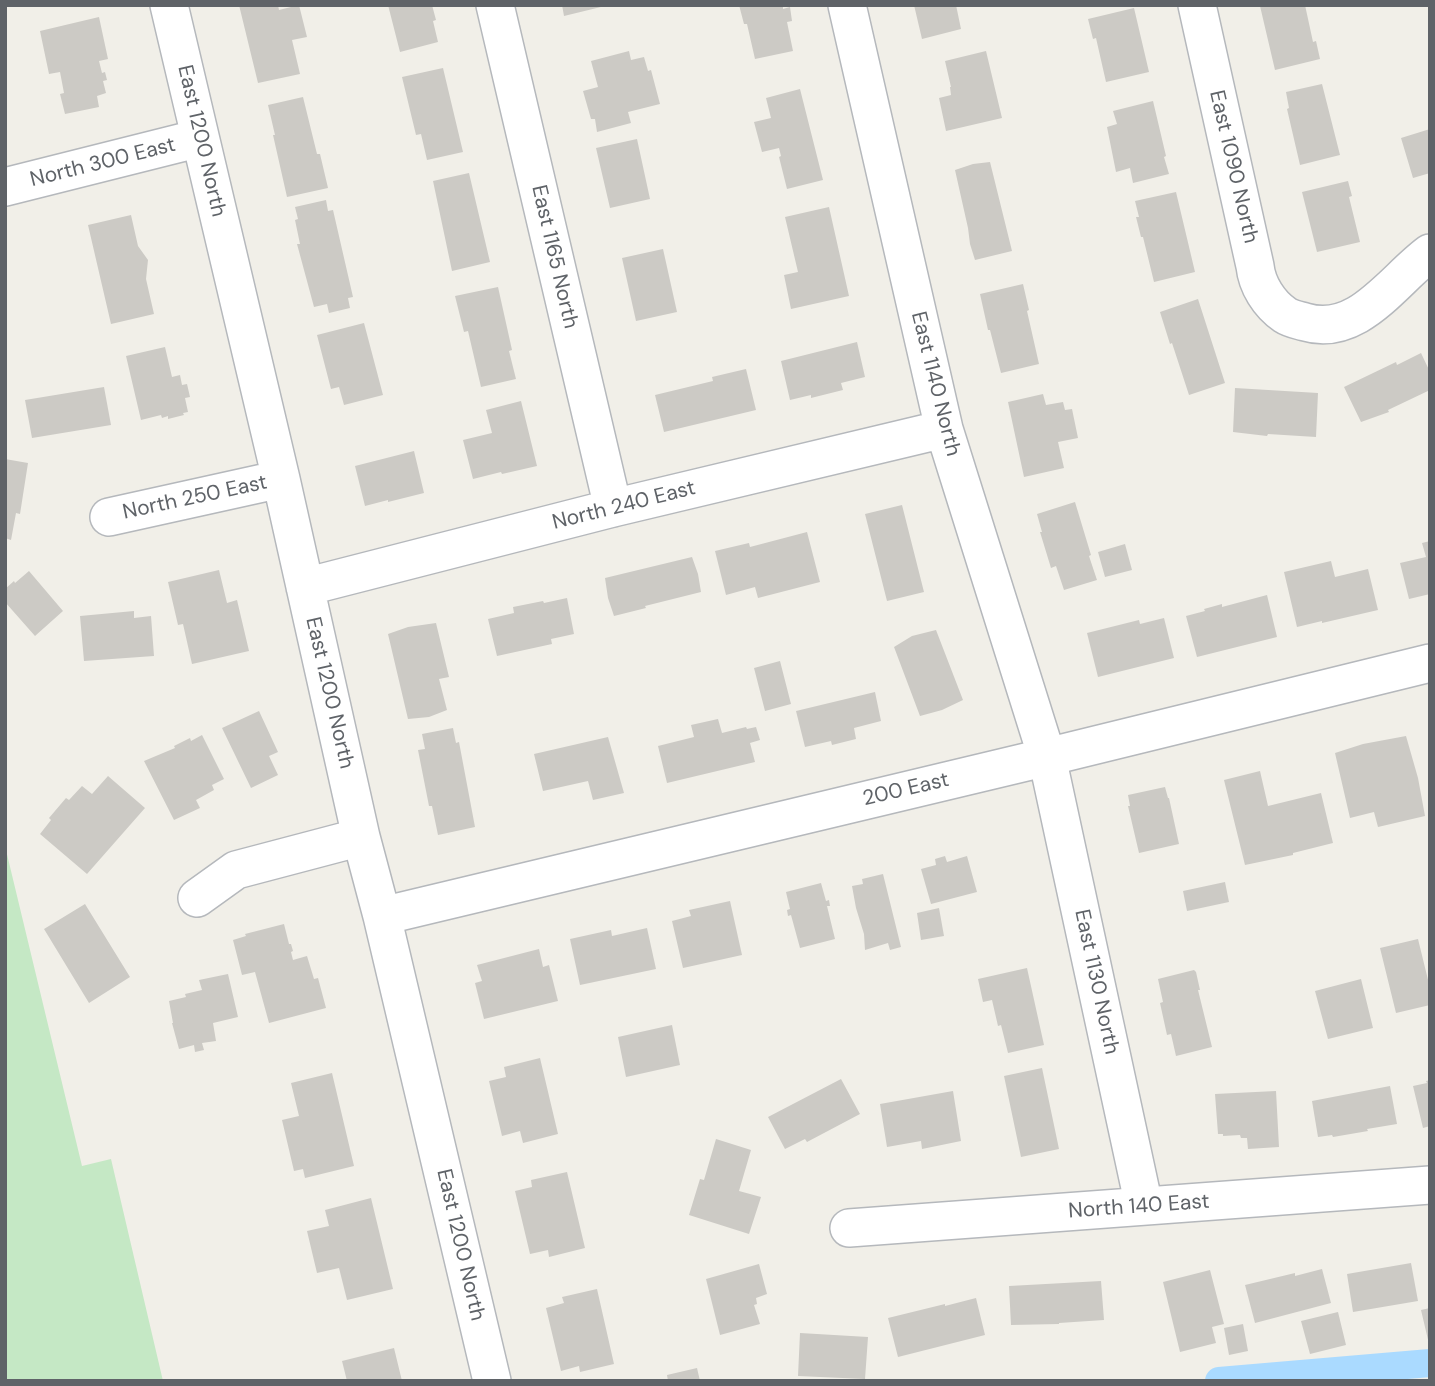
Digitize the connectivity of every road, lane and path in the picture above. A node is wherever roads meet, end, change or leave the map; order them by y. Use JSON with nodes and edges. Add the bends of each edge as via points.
{"nodes":[{"id":1,"x":169,"y":5,"type":"edge"},
{"id":2,"x":495,"y":5,"type":"edge"},
{"id":3,"x":847,"y":5,"type":"edge"},
{"id":4,"x":1197,"y":5,"type":"edge"},
{"id":5,"x":200,"y":138,"type":"junction"},
{"id":6,"x":5,"y":187,"type":"edge"},
{"id":7,"x":1430,"y":253,"type":"edge"},
{"id":8,"x":944,"y":429,"type":"junction"},
{"id":9,"x":281,"y":479,"type":"junction"},
{"id":10,"x":613,"y":508,"type":"junction"},
{"id":11,"x":109,"y":517,"type":"dead end"},
{"id":12,"x":304,"y":587,"type":"junction"},
{"id":13,"x":1430,"y":663,"type":"edge"},
{"id":14,"x":1047,"y":757,"type":"junction"},
{"id":15,"x":361,"y":837,"type":"junction"},
{"id":16,"x":197,"y":898,"type":"dead end"},
{"id":17,"x":382,"y":916,"type":"junction"},
{"id":18,"x":1430,"y":1185,"type":"edge"},
{"id":19,"x":1144,"y":1206,"type":"junction"},
{"id":20,"x":849,"y":1228,"type":"dead end"},
{"id":21,"x":492,"y":1381,"type":"edge"}],
"edges":[{"from":1,"to":5,"type":"street","name":"East 1200 North"},
{"from":2,"to":10,"type":"street","name":"East 1165 North"},
{"from":3,"to":8,"type":"street","name":"East 1140 North"},
{"from":4,"to":7,"type":"street","name":"East 1090 North","via":[[1256,276],[1266,297],[1290,318],[1334,325],[1368,308]]},
{"from":5,"to":6,"type":"street","name":"North 300 East"},
{"from":5,"to":9,"type":"street","name":"East 1200 North"},
{"from":8,"to":10,"type":"street","name":"North 240 East"},
{"from":8,"to":14,"type":"street","name":"East 1140 North"},
{"from":9,"to":11,"type":"street","name":"North 250 East"},
{"from":9,"to":12,"type":"street","name":"East 1200 North"},
{"from":10,"to":12,"type":"street","name":"North 240 East"},
{"from":12,"to":15,"type":"street","name":"East 1200 North"},
{"from":13,"to":14,"type":"street","name":"200 East"},
{"from":14,"to":17,"type":"street","name":"200 East"},
{"from":14,"to":19,"type":"street","name":"East 1130 North"},
{"from":15,"to":16,"type":"street","via":[[236,870]]},
{"from":15,"to":17,"type":"street","name":"East 1200 North"},
{"from":17,"to":21,"type":"street","name":"East 1200 North"},
{"from":18,"to":19,"type":"street","name":"North 140 East"},
{"from":19,"to":20,"type":"street","name":"North 140 East"}]}
